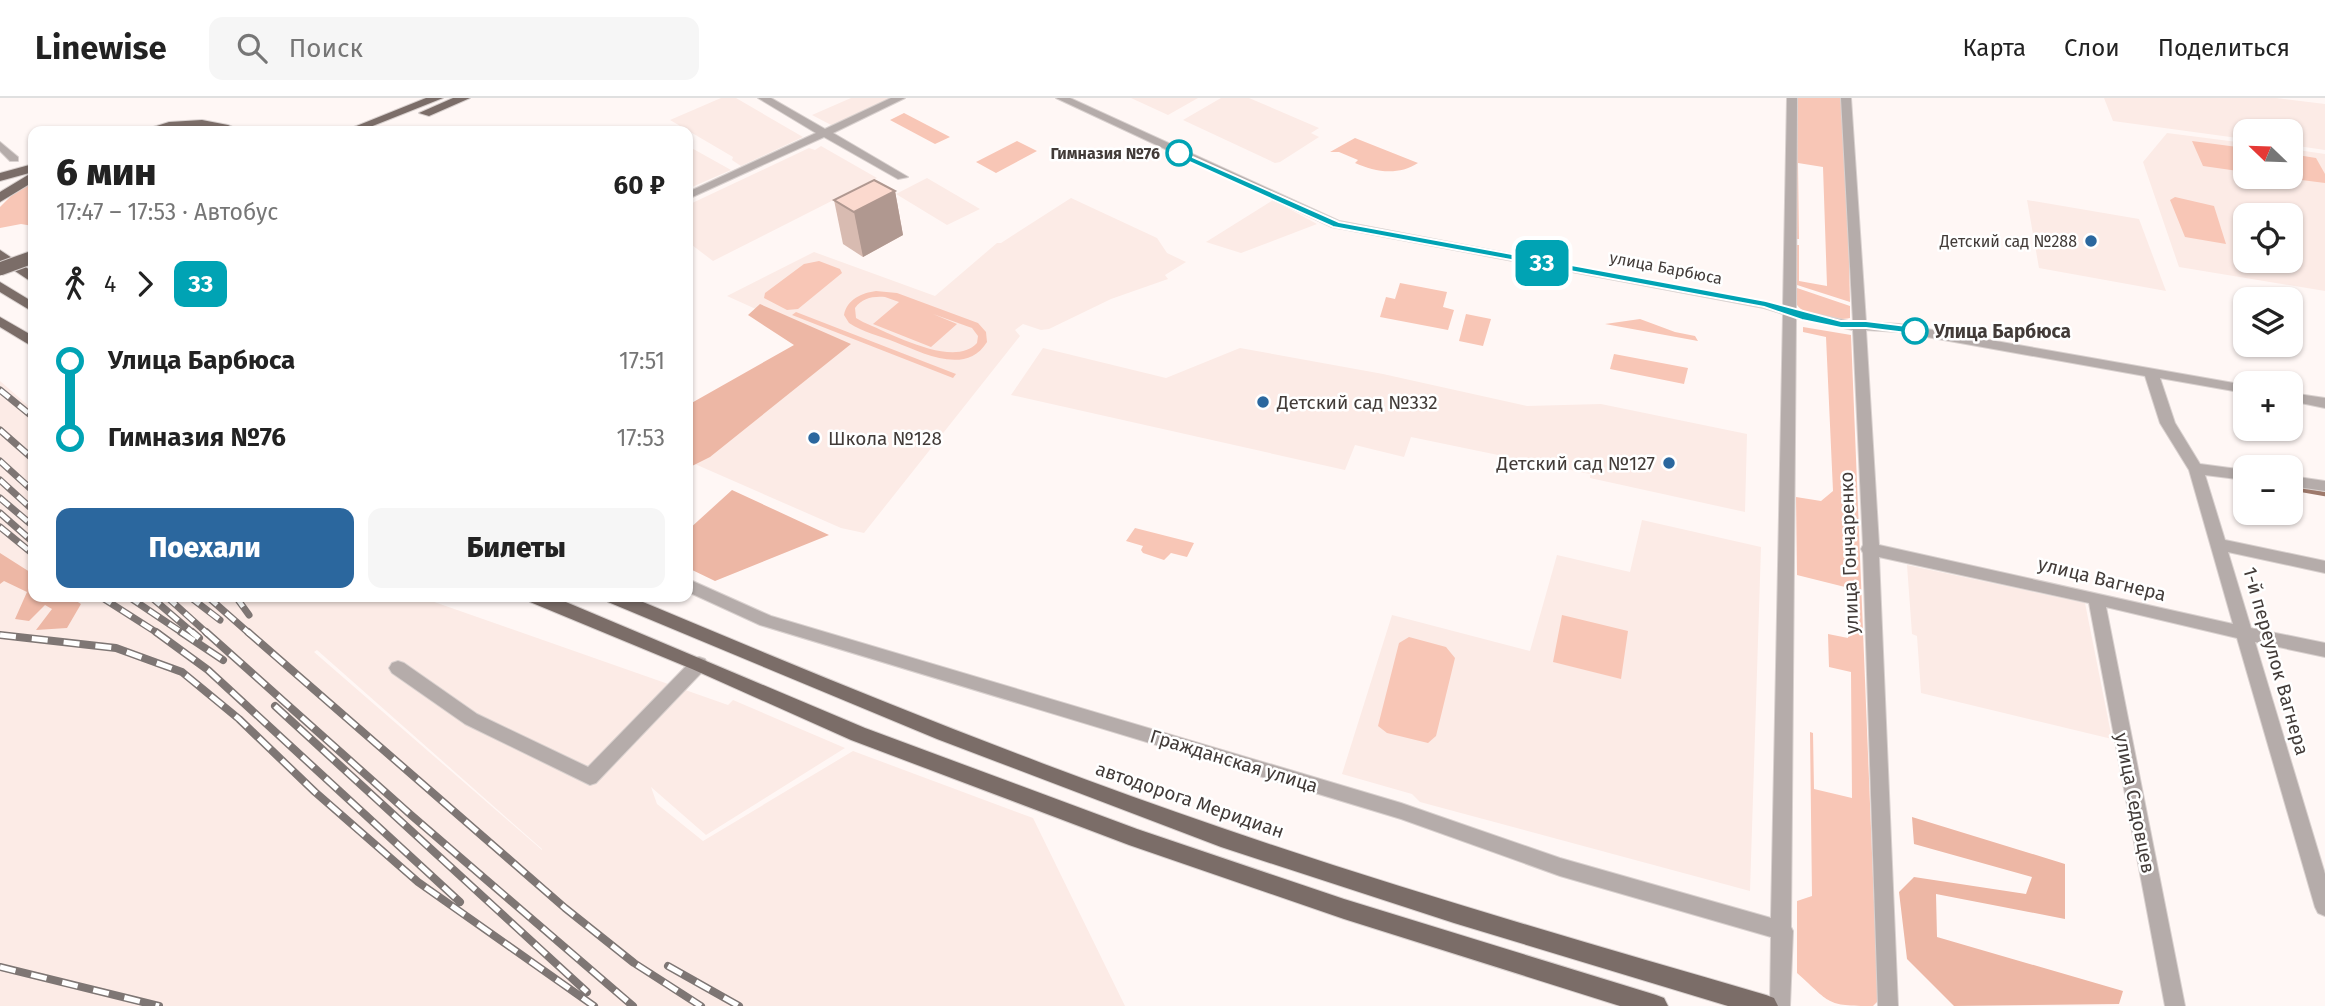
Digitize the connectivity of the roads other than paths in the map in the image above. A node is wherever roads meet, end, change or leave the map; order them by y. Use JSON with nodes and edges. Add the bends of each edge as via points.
{"nodes":[{"id":1,"x":437,"y":98,"type":"edge"},
{"id":2,"x":464,"y":98,"type":"edge"},
{"id":3,"x":763,"y":98,"type":"edge"},
{"id":4,"x":900,"y":98,"type":"edge"},
{"id":5,"x":1061,"y":98,"type":"edge"},
{"id":6,"x":1792,"y":98,"type":"edge"},
{"id":7,"x":1846,"y":98,"type":"edge"},
{"id":8,"x":178,"y":126,"type":"edge"},
{"id":9,"x":219,"y":126,"type":"edge"},
{"id":10,"x":363,"y":126,"type":"edge"},
{"id":11,"x":392,"y":126,"type":"edge"},
{"id":12,"x":826,"y":134,"type":"junction"},
{"id":13,"x":0,"y":145,"type":"edge"},
{"id":14,"x":14,"y":159,"type":"dead end"},
{"id":15,"x":28,"y":169,"type":"edge"},
{"id":16,"x":0,"y":177,"type":"edge"},
{"id":17,"x":902,"y":177,"type":"dead end"},
{"id":18,"x":28,"y":179,"type":"edge"},
{"id":19,"x":693,"y":194,"type":"edge"},
{"id":20,"x":0,"y":198,"type":"edge"},
{"id":21,"x":28,"y":248,"type":"edge"},
{"id":22,"x":0,"y":256,"type":"edge"},
{"id":23,"x":28,"y":259,"type":"edge"},
{"id":24,"x":0,"y":269,"type":"edge"},
{"id":25,"x":28,"y":276,"type":"edge"},
{"id":26,"x":0,"y":286,"type":"edge"},
{"id":27,"x":28,"y":305,"type":"edge"},
{"id":28,"x":1790,"y":311,"type":"junction"},
{"id":29,"x":0,"y":321,"type":"edge"},
{"id":30,"x":1858,"y":324,"type":"junction"},
{"id":31,"x":28,"y":339,"type":"edge"},
{"id":32,"x":2151,"y":372,"type":"junction"},
{"id":33,"x":2233,"y":387,"type":"edge"},
{"id":34,"x":2303,"y":399,"type":"edge"},
{"id":35,"x":2325,"y":403,"type":"edge"},
{"id":36,"x":2196,"y":469,"type":"junction"},
{"id":37,"x":2233,"y":474,"type":"edge"},
{"id":38,"x":2303,"y":483,"type":"edge"},
{"id":39,"x":2325,"y":486,"type":"edge"},
{"id":40,"x":2220,"y":545,"type":"junction"},
{"id":41,"x":1869,"y":549,"type":"junction"},
{"id":42,"x":2325,"y":567,"type":"edge"},
{"id":43,"x":693,"y":587,"type":"edge"},
{"id":44,"x":2096,"y":599,"type":"junction"},
{"id":45,"x":548,"y":602,"type":"edge"},
{"id":46,"x":626,"y":602,"type":"edge"},
{"id":47,"x":2246,"y":634,"type":"junction"},
{"id":48,"x":2325,"y":650,"type":"edge"},
{"id":49,"x":699,"y":664,"type":"junction"},
{"id":50,"x":398,"y":668,"type":"dead end"},
{"id":51,"x":2325,"y":906,"type":"edge"},
{"id":52,"x":1783,"y":931,"type":"junction"},
{"id":53,"x":1656,"y":1006,"type":"edge"},
{"id":54,"x":1766,"y":1006,"type":"edge"},
{"id":55,"x":1780,"y":1006,"type":"edge"},
{"id":56,"x":1888,"y":1006,"type":"edge"},
{"id":57,"x":2175,"y":1006,"type":"edge"}],
"edges":[{"from":1,"to":10,"type":"main road"},
{"from":2,"to":11,"type":"main road"},
{"from":3,"to":12,"type":"street"},
{"from":4,"to":12,"type":"street"},
{"from":5,"to":28,"type":"street","name":"улица Барбюса","via":[[1336,225]]},
{"from":6,"to":28,"type":"street"},
{"from":7,"to":30,"type":"street","name":"улица Гончаренко"},
{"from":8,"to":9,"type":"main road"},
{"from":12,"to":17,"type":"street"},
{"from":12,"to":19,"type":"street"},
{"from":13,"to":14,"type":"street"},
{"from":15,"to":16,"type":"main road"},
{"from":18,"to":20,"type":"main road"},
{"from":21,"to":22,"type":"main road"},
{"from":22,"to":25,"type":"main road"},
{"from":23,"to":24,"type":"main road","bridge":true},
{"from":26,"to":27,"type":"main road"},
{"from":28,"to":30,"type":"street","name":"улица Барбюса","via":[[1841,325]]},
{"from":28,"to":52,"type":"street"},
{"from":29,"to":31,"type":"main road"},
{"from":30,"to":32,"type":"street","name":"улица Барбюса"},
{"from":30,"to":41,"type":"street","name":"улица Гончаренко"},
{"from":32,"to":33,"type":"street","name":"улица Барбюса"},
{"from":32,"to":36,"type":"street","via":[[2162,415],[2178,447]]},
{"from":34,"to":35,"type":"street"},
{"from":36,"to":37,"type":"street"},
{"from":36,"to":40,"type":"street","name":"1-й переулок Вагнера"},
{"from":38,"to":39,"type":"street"},
{"from":40,"to":42,"type":"street"},
{"from":40,"to":47,"type":"street","name":"1-й переулок Вагнера"},
{"from":41,"to":44,"type":"street","name":"улица Вагнера"},
{"from":41,"to":56,"type":"street","name":"улица Гончаренко"},
{"from":43,"to":52,"type":"street","name":"Гражданская улица","via":[[758,618],[1390,807],[1560,867]]},
{"from":44,"to":47,"type":"street","name":"улица Вагнера"},
{"from":44,"to":57,"type":"street","name":"улица Седовцев"},
{"from":45,"to":49,"type":"main road"},
{"from":46,"to":54,"type":"main road","name":"автодорога Меридиан","via":[[871,706],[1147,811],[1352,880]]},
{"from":47,"to":48,"type":"street","name":"улица Вагнера"},
{"from":47,"to":51,"type":"street","name":"1-й переулок Вагнера"},
{"from":49,"to":50,"type":"street","via":[[590,777],[471,719]]},
{"from":49,"to":53,"type":"main road","via":[[858,734],[1136,838],[1344,909]]},
{"from":52,"to":55,"type":"street"}]}
